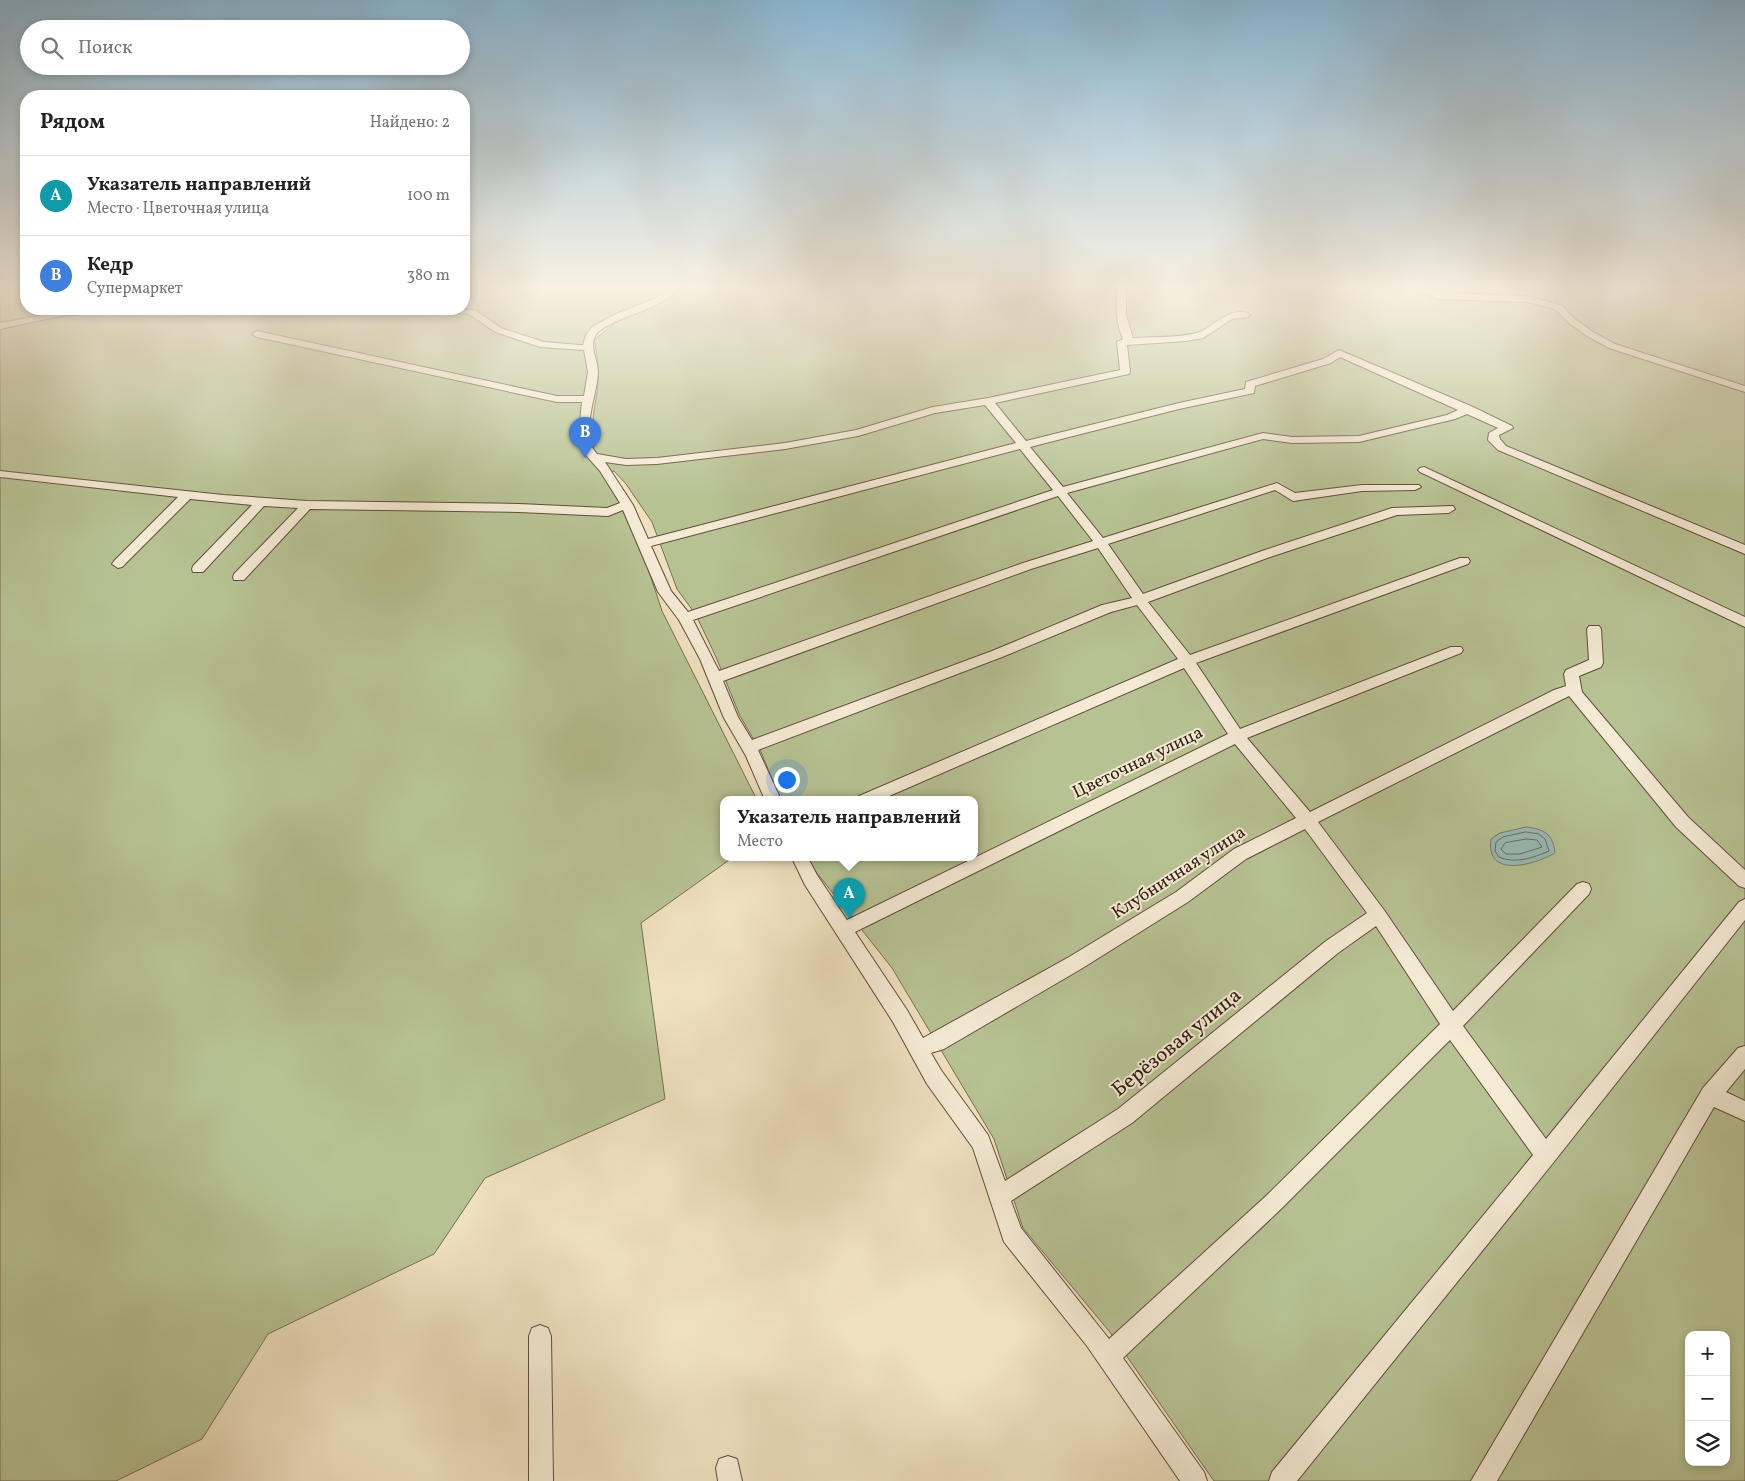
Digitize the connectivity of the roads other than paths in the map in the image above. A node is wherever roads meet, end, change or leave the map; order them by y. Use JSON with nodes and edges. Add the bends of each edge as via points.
{"nodes":[{"id":1,"x":368,"y":358,"type":"edge"},
{"id":2,"x":591,"y":358,"type":"edge"},
{"id":3,"x":1124,"y":358,"type":"edge"},
{"id":4,"x":1332,"y":358,"type":"edge"},
{"id":5,"x":1350,"y":358,"type":"edge"},
{"id":6,"x":1649,"y":358,"type":"edge"},
{"id":7,"x":1745,"y":389,"type":"edge"},
{"id":8,"x":588,"y":398,"type":"junction"},
{"id":9,"x":988,"y":401,"type":"junction"},
{"id":10,"x":1469,"y":409,"type":"junction"},
{"id":11,"x":1023,"y":446,"type":"junction"},
{"id":12,"x":594,"y":457,"type":"junction"},
{"id":13,"x":1424,"y":470,"type":"dead end"},
{"id":14,"x":0,"y":474,"type":"edge"},
{"id":15,"x":1415,"y":487,"type":"dead end"},
{"id":16,"x":1060,"y":492,"type":"junction"},
{"id":17,"x":188,"y":494,"type":"junction"},
{"id":18,"x":261,"y":502,"type":"junction"},
{"id":19,"x":307,"y":504,"type":"junction"},
{"id":20,"x":626,"y":504,"type":"junction"},
{"id":21,"x":1449,"y":509,"type":"dead end"},
{"id":22,"x":1100,"y":542,"type":"junction"},
{"id":23,"x":644,"y":544,"type":"junction"},
{"id":24,"x":1745,"y":550,"type":"edge"},
{"id":25,"x":1464,"y":561,"type":"dead end"},
{"id":26,"x":118,"y":564,"type":"dead end"},
{"id":27,"x":198,"y":569,"type":"dead end"},
{"id":28,"x":239,"y":577,"type":"dead end"},
{"id":29,"x":1140,"y":600,"type":"junction"},
{"id":30,"x":685,"y":618,"type":"junction"},
{"id":31,"x":1745,"y":622,"type":"edge"},
{"id":32,"x":1594,"y":629,"type":"dead end"},
{"id":33,"x":1456,"y":650,"type":"dead end"},
{"id":34,"x":1187,"y":661,"type":"junction"},
{"id":35,"x":715,"y":678,"type":"junction"},
{"id":36,"x":1574,"y":689,"type":"junction"},
{"id":37,"x":1237,"y":736,"type":"junction"},
{"id":38,"x":748,"y":747,"type":"junction"},
{"id":39,"x":771,"y":796,"type":"edge"},
{"id":40,"x":874,"y":796,"type":"edge"},
{"id":41,"x":1308,"y":821,"type":"junction"},
{"id":42,"x":802,"y":861,"type":"edge"},
{"id":43,"x":1745,"y":881,"type":"edge"},
{"id":44,"x":1583,"y":889,"type":"dead end"},
{"id":45,"x":1745,"y":907,"type":"edge"},
{"id":46,"x":1378,"y":915,"type":"junction"},
{"id":47,"x":845,"y":929,"type":"junction"},
{"id":48,"x":1451,"y":1025,"type":"junction"},
{"id":49,"x":919,"y":1049,"type":"junction"},
{"id":50,"x":1745,"y":1055,"type":"edge"},
{"id":51,"x":1710,"y":1094,"type":"junction"},
{"id":52,"x":1745,"y":1111,"type":"edge"},
{"id":53,"x":1546,"y":1156,"type":"junction"},
{"id":54,"x":999,"y":1197,"type":"junction"},
{"id":55,"x":540,"y":1336,"type":"dead end"},
{"id":56,"x":1108,"y":1356,"type":"junction"},
{"id":57,"x":541,"y":1481,"type":"edge"},
{"id":58,"x":1194,"y":1481,"type":"edge"},
{"id":59,"x":1281,"y":1481,"type":"edge"},
{"id":60,"x":1483,"y":1481,"type":"edge"}],
"edges":[{"from":1,"to":8,"type":"street","via":[[557,399]]},
{"from":2,"to":8,"type":"street","via":[[593,372]]},
{"from":3,"to":9,"type":"street","via":[[1125,372]]},
{"from":4,"to":11,"type":"street","via":[[1250,384],[1250,391]]},
{"from":5,"to":10,"type":"street"},
{"from":6,"to":7,"type":"street"},
{"from":8,"to":12,"type":"street","via":[[584,441]]},
{"from":9,"to":11,"type":"street"},
{"from":9,"to":12,"type":"street","via":[[933,410],[858,433],[753,451],[657,461],[626,462]]},
{"from":10,"to":16,"type":"street","via":[[1451,417],[1359,439],[1292,440],[1263,436]]},
{"from":10,"to":24,"type":"street","via":[[1508,428],[1494,433],[1494,440],[1502,448]]},
{"from":11,"to":16,"type":"street"},
{"from":11,"to":23,"type":"street"},
{"from":12,"to":20,"type":"street"},
{"from":13,"to":31,"type":"street"},
{"from":14,"to":17,"type":"street"},
{"from":15,"to":22,"type":"street","via":[[1362,488],[1293,497],[1277,486]]},
{"from":16,"to":22,"type":"street"},
{"from":16,"to":30,"type":"street"},
{"from":17,"to":18,"type":"street"},
{"from":17,"to":26,"type":"street"},
{"from":18,"to":19,"type":"street"},
{"from":18,"to":27,"type":"street"},
{"from":19,"to":20,"type":"street","via":[[608,512]]},
{"from":19,"to":28,"type":"street"},
{"from":20,"to":23,"type":"street"},
{"from":21,"to":29,"type":"street","via":[[1396,511]]},
{"from":22,"to":29,"type":"street"},
{"from":22,"to":35,"type":"street"},
{"from":23,"to":30,"type":"street","via":[[665,592]]},
{"from":25,"to":34,"type":"street"},
{"from":29,"to":34,"type":"street"},
{"from":29,"to":38,"type":"street","via":[[1107,608],[997,654]]},
{"from":30,"to":35,"type":"street"},
{"from":32,"to":36,"type":"street","via":[[1596,663],[1571,674]]},
{"from":33,"to":37,"type":"street","name":"Цветочная улица"},
{"from":34,"to":37,"type":"street"},
{"from":34,"to":40,"type":"street"},
{"from":35,"to":38,"type":"street","via":[[730,718]]},
{"from":36,"to":41,"type":"street","name":"Клубничная улица"},
{"from":36,"to":43,"type":"street","via":[[1574,694],[1682,822]]},
{"from":37,"to":41,"type":"street"},
{"from":37,"to":47,"type":"street","name":"Цветочная улица"},
{"from":38,"to":39,"type":"street"},
{"from":41,"to":46,"type":"street"},
{"from":41,"to":49,"type":"street","name":"Клубничная улица","via":[[1240,854],[1182,897],[1075,963],[937,1042]]},
{"from":42,"to":47,"type":"street"},
{"from":44,"to":48,"type":"street"},
{"from":45,"to":53,"type":"street"},
{"from":46,"to":48,"type":"street"},
{"from":46,"to":54,"type":"street","name":"Берёзовая улица","via":[[1332,947],[1125,1116]]},
{"from":47,"to":49,"type":"street"},
{"from":48,"to":53,"type":"street"},
{"from":48,"to":56,"type":"street","via":[[1274,1203]]},
{"from":49,"to":54,"type":"street","via":[[934,1077],[980,1142]]},
{"from":50,"to":51,"type":"street"},
{"from":51,"to":52,"type":"street"},
{"from":51,"to":60,"type":"street"},
{"from":53,"to":59,"type":"street"},
{"from":54,"to":56,"type":"street","via":[[1012,1234]]},
{"from":55,"to":57,"type":"street"},
{"from":56,"to":58,"type":"street"}]}
